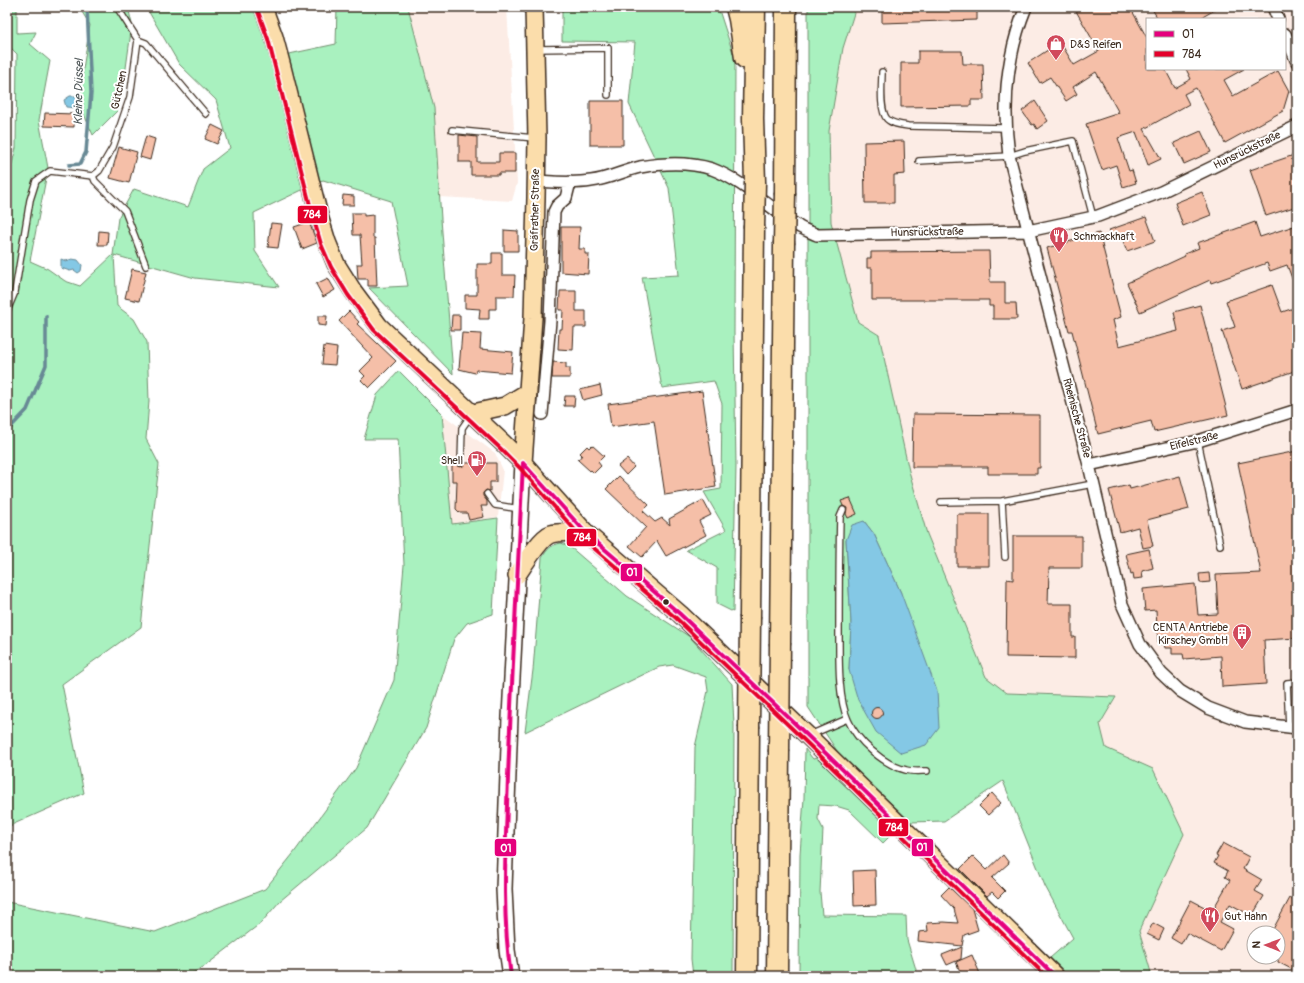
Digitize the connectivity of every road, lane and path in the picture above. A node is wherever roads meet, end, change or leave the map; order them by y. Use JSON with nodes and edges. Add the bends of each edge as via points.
{"nodes":[{"id":1,"x":117,"y":7,"type":"edge"},
{"id":2,"x":263,"y":7,"type":"edge"},
{"id":3,"x":534,"y":7,"type":"edge"},
{"id":4,"x":736,"y":7,"type":"edge"},
{"id":5,"x":755,"y":7,"type":"edge"},
{"id":6,"x":786,"y":7,"type":"edge"},
{"id":7,"x":1026,"y":7,"type":"edge"},
{"id":8,"x":1273,"y":7,"type":"edge"},
{"id":9,"x":1278,"y":18,"type":"edge"},
{"id":10,"x":1286,"y":36,"type":"edge"},
{"id":11,"x":138,"y":40,"type":"junction"},
{"id":12,"x":535,"y":49,"type":"junction"},
{"id":13,"x":1297,"y":62,"type":"edge"},
{"id":14,"x":882,"y":72,"type":"dead end"},
{"id":15,"x":608,"y":95,"type":"dead end"},
{"id":16,"x":206,"y":114,"type":"dead end"},
{"id":17,"x":753,"y":119,"type":"junction"},
{"id":18,"x":1297,"y":126,"type":"edge"},
{"id":19,"x":1005,"y":128,"type":"junction"},
{"id":20,"x":452,"y":130,"type":"dead end"},
{"id":21,"x":537,"y":138,"type":"junction"},
{"id":22,"x":1009,"y":156,"type":"junction"},
{"id":23,"x":920,"y":161,"type":"dead end"},
{"id":24,"x":93,"y":176,"type":"junction"},
{"id":25,"x":536,"y":181,"type":"junction"},
{"id":26,"x":570,"y":182,"type":"junction"},
{"id":27,"x":1093,"y":217,"type":"junction"},
{"id":28,"x":1028,"y":230,"type":"junction"},
{"id":29,"x":146,"y":266,"type":"dead end"},
{"id":30,"x":7,"y":311,"type":"edge"},
{"id":31,"x":528,"y":392,"type":"junction"},
{"id":32,"x":1297,"y":410,"type":"edge"},
{"id":33,"x":472,"y":413,"type":"junction"},
{"id":34,"x":535,"y":414,"type":"junction"},
{"id":35,"x":1198,"y":441,"type":"junction"},
{"id":36,"x":461,"y":463,"type":"dead end"},
{"id":37,"x":523,"y":463,"type":"junction"},
{"id":38,"x":1089,"y":465,"type":"junction"},
{"id":39,"x":1093,"y":484,"type":"junction"},
{"id":40,"x":487,"y":494,"type":"dead end"},
{"id":41,"x":1002,"y":501,"type":"junction"},
{"id":42,"x":941,"y":502,"type":"dead end"},
{"id":43,"x":520,"y":509,"type":"junction"},
{"id":44,"x":843,"y":510,"type":"dead end"},
{"id":45,"x":586,"y":533,"type":"junction"},
{"id":46,"x":1220,"y":545,"type":"dead end"},
{"id":47,"x":1005,"y":557,"type":"dead end"},
{"id":48,"x":517,"y":575,"type":"junction"},
{"id":49,"x":1297,"y":682,"type":"edge"},
{"id":50,"x":847,"y":719,"type":"junction"},
{"id":51,"x":1293,"y":728,"type":"edge"},
{"id":52,"x":808,"y":736,"type":"junction"},
{"id":53,"x":928,"y":771,"type":"dead end"},
{"id":54,"x":511,"y":976,"type":"edge"},
{"id":55,"x":747,"y":976,"type":"edge"},
{"id":56,"x":777,"y":976,"type":"edge"},
{"id":57,"x":1055,"y":976,"type":"edge"}],
"edges":[{"from":1,"to":11,"type":"lane"},
{"from":2,"to":33,"type":"main road","via":[[274,37],[319,216],[336,264],[352,291],[379,326]]},
{"from":3,"to":12,"type":"main road","name":"Gräfrather Straße"},
{"from":4,"to":17,"type":"highway"},
{"from":5,"to":17,"type":"highway"},
{"from":6,"to":56,"type":"highway","bridge":true},
{"from":7,"to":19,"type":"street","name":"Rheinische Straße","via":[[1017,28],[1010,60]]},
{"from":8,"to":9,"type":"street"},
{"from":10,"to":13,"type":"street"},
{"from":11,"to":16,"type":"lane","via":[[146,43]]},
{"from":11,"to":24,"type":"lane","name":"Gütchen","via":[[130,97],[114,147]]},
{"from":12,"to":15,"type":"lane","via":[[608,48]]},
{"from":12,"to":21,"type":"main road","name":"Gräfrather Straße"},
{"from":14,"to":19,"type":"lane","via":[[882,107],[887,119],[897,125]]},
{"from":17,"to":55,"type":"highway","bridge":true,"via":[[755,182]]},
{"from":18,"to":27,"type":"street","name":"Hunsrückstraße","via":[[1161,192]]},
{"from":19,"to":22,"type":"street","name":"Rheinische Straße"},
{"from":20,"to":21,"type":"lane"},
{"from":21,"to":25,"type":"main road","name":"Gräfrather Straße"},
{"from":22,"to":23,"type":"lane"},
{"from":22,"to":27,"type":"lane","via":[[1073,141]]},
{"from":22,"to":28,"type":"street","name":"Rheinische Straße"},
{"from":24,"to":29,"type":"lane","via":[[125,210]]},
{"from":24,"to":30,"type":"lane","via":[[50,171],[36,181],[30,200],[15,292]]},
{"from":25,"to":26,"type":"street","name":"Hunsrückstraße"},
{"from":25,"to":31,"type":"main road","name":"Gräfrather Straße","via":[[533,318]]},
{"from":26,"to":28,"type":"street","name":"Hunsrückstraße","via":[[610,178],[639,168],[688,164],[712,169],[733,179],[799,227],[817,235]]},
{"from":26,"to":34,"type":"street","name":"Gräfrather Straße","via":[[566,198],[554,212],[550,321]]},
{"from":27,"to":28,"type":"street","name":"Hunsrückstraße"},
{"from":28,"to":38,"type":"street","name":"Rheinische Straße"},
{"from":31,"to":33,"type":"main road","via":[[505,406]]},
{"from":31,"to":34,"type":"main road","name":"Gräfrather Straße"},
{"from":32,"to":35,"type":"street","name":"Eifelstraße"},
{"from":33,"to":36,"type":"lane","via":[[462,428]]},
{"from":33,"to":37,"type":"main road"},
{"from":34,"to":37,"type":"main road","name":"Gräfrather Straße"},
{"from":35,"to":38,"type":"street","name":"Eifelstraße"},
{"from":35,"to":46,"type":"lane"},
{"from":37,"to":43,"type":"main road"},
{"from":37,"to":45,"type":"main road"},
{"from":38,"to":39,"type":"street","name":"Rheinische Straße"},
{"from":39,"to":41,"type":"lane"},
{"from":39,"to":51,"type":"street","name":"Rheinische Straße","via":[[1122,604],[1140,644],[1161,673],[1180,691],[1208,708],[1245,722]]},
{"from":40,"to":43,"type":"lane","via":[[495,505]]},
{"from":41,"to":42,"type":"lane"},
{"from":41,"to":47,"type":"lane"},
{"from":43,"to":48,"type":"main road"},
{"from":44,"to":50,"type":"lane","via":[[840,517],[838,588],[839,666]]},
{"from":45,"to":48,"type":"main road","via":[[549,534]]},
{"from":45,"to":52,"type":"main road","via":[[680,614]]},
{"from":48,"to":54,"type":"main road","via":[[504,889]]},
{"from":49,"to":51,"type":"lane","via":[[1287,683]]},
{"from":50,"to":52,"type":"lane"},
{"from":50,"to":53,"type":"lane","via":[[858,737],[892,765],[906,770]]},
{"from":52,"to":57,"type":"main road"}]}
